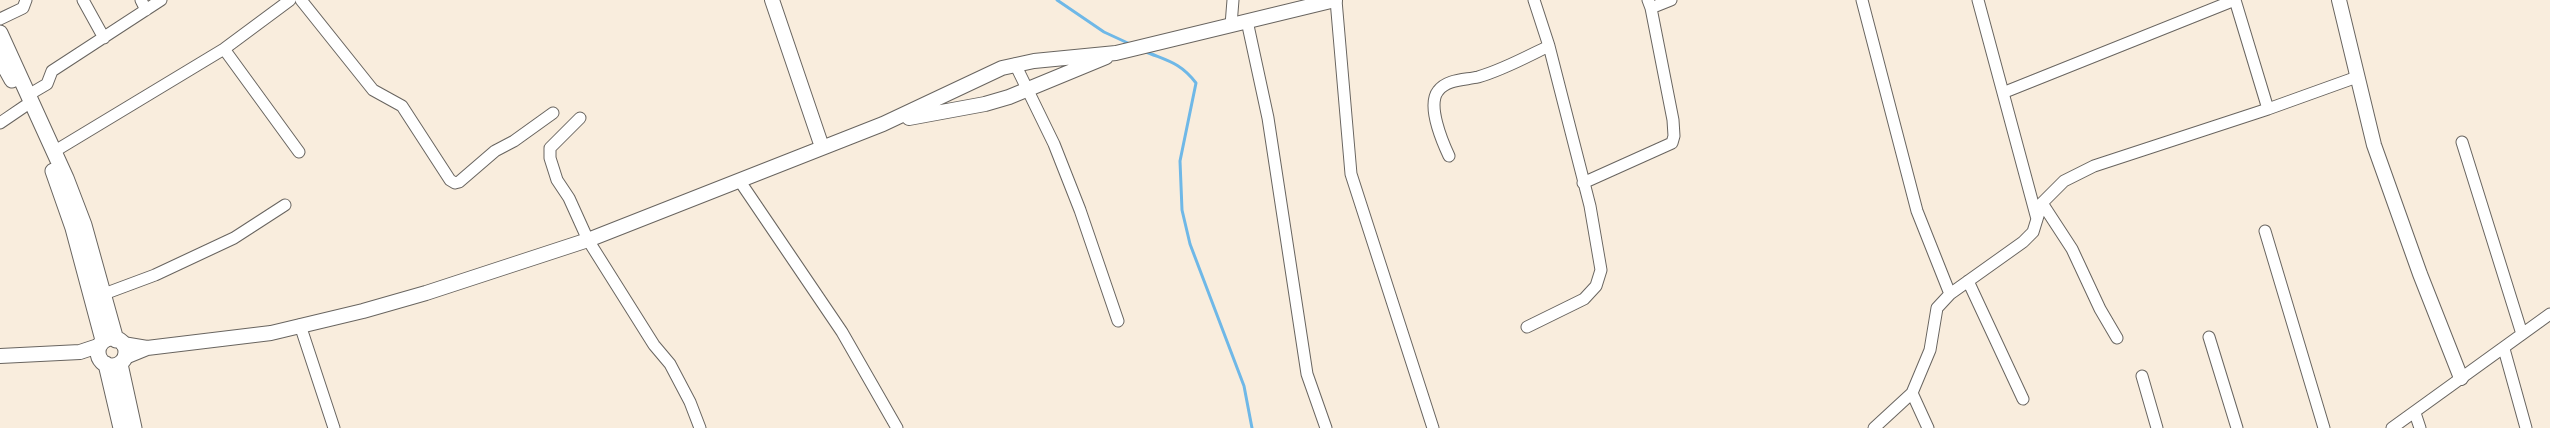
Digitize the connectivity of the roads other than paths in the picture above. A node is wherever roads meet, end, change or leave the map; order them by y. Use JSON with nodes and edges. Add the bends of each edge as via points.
{"nodes":[{"id":1,"x":26,"y":0,"type":"edge"},
{"id":2,"x":83,"y":0,"type":"edge"},
{"id":3,"x":161,"y":0,"type":"edge"},
{"id":4,"x":290,"y":0,"type":"edge"},
{"id":5,"x":302,"y":0,"type":"edge"},
{"id":6,"x":772,"y":0,"type":"edge"},
{"id":7,"x":1233,"y":0,"type":"edge"},
{"id":8,"x":1333,"y":0,"type":"edge"},
{"id":9,"x":1534,"y":0,"type":"edge"},
{"id":10,"x":1670,"y":0,"type":"edge"},
{"id":11,"x":1862,"y":0,"type":"edge"},
{"id":12,"x":1978,"y":0,"type":"edge"},
{"id":13,"x":2235,"y":0,"type":"edge"},
{"id":14,"x":2339,"y":0,"type":"edge"},
{"id":15,"x":1649,"y":4,"type":"edge"},
{"id":16,"x":144,"y":5,"type":"edge"},
{"id":17,"x":0,"y":19,"type":"edge"},
{"id":18,"x":1247,"y":21,"type":"junction"},
{"id":19,"x":1231,"y":24,"type":"junction"},
{"id":20,"x":0,"y":33,"type":"edge"},
{"id":21,"x":104,"y":38,"type":"junction"},
{"id":22,"x":1549,"y":46,"type":"junction"},
{"id":23,"x":224,"y":49,"type":"junction"},
{"id":24,"x":1116,"y":52,"type":"junction"},
{"id":25,"x":0,"y":58,"type":"edge"},
{"id":26,"x":1015,"y":64,"type":"junction"},
{"id":27,"x":2357,"y":76,"type":"junction"},
{"id":28,"x":1028,"y":90,"type":"junction"},
{"id":29,"x":2005,"y":92,"type":"junction"},
{"id":30,"x":28,"y":100,"type":"junction"},
{"id":31,"x":2268,"y":109,"type":"junction"},
{"id":32,"x":553,"y":113,"type":"dead end"},
{"id":33,"x":580,"y":118,"type":"dead end"},
{"id":34,"x":0,"y":123,"type":"edge"},
{"id":35,"x":883,"y":124,"type":"junction"},
{"id":36,"x":2462,"y":142,"type":"dead end"},
{"id":37,"x":822,"y":147,"type":"junction"},
{"id":38,"x":55,"y":151,"type":"junction"},
{"id":39,"x":299,"y":152,"type":"dead end"},
{"id":40,"x":1449,"y":156,"type":"dead end"},
{"id":41,"x":739,"y":180,"type":"junction"},
{"id":42,"x":1583,"y":183,"type":"junction"},
{"id":43,"x":2042,"y":203,"type":"junction"},
{"id":44,"x":285,"y":205,"type":"dead end"},
{"id":45,"x":2037,"y":219,"type":"junction"},
{"id":46,"x":2265,"y":231,"type":"dead end"},
{"id":47,"x":588,"y":240,"type":"junction"},
{"id":48,"x":1968,"y":281,"type":"junction"},
{"id":49,"x":104,"y":294,"type":"junction"},
{"id":50,"x":1950,"y":294,"type":"junction"},
{"id":51,"x":2550,"y":314,"type":"edge"},
{"id":52,"x":1118,"y":321,"type":"dead end"},
{"id":53,"x":300,"y":325,"type":"junction"},
{"id":54,"x":1527,"y":327,"type":"dead end"},
{"id":55,"x":2522,"y":334,"type":"junction"},
{"id":56,"x":2209,"y":337,"type":"dead end"},
{"id":57,"x":2117,"y":338,"type":"dead end"},
{"id":58,"x":2504,"y":349,"type":"junction"},
{"id":59,"x":111,"y":352,"type":"junction"},
{"id":60,"x":0,"y":356,"type":"edge"},
{"id":61,"x":2142,"y":376,"type":"dead end"},
{"id":62,"x":2461,"y":378,"type":"junction"},
{"id":63,"x":1912,"y":393,"type":"junction"},
{"id":64,"x":2023,"y":399,"type":"dead end"},
{"id":65,"x":2415,"y":413,"type":"junction"},
{"id":66,"x":121,"y":428,"type":"edge"},
{"id":67,"x":134,"y":428,"type":"edge"},
{"id":68,"x":334,"y":428,"type":"edge"},
{"id":69,"x":700,"y":428,"type":"edge"},
{"id":70,"x":897,"y":428,"type":"edge"},
{"id":71,"x":1326,"y":428,"type":"edge"},
{"id":72,"x":1433,"y":428,"type":"edge"},
{"id":73,"x":1874,"y":428,"type":"edge"},
{"id":74,"x":1928,"y":428,"type":"edge"},
{"id":75,"x":2157,"y":428,"type":"edge"},
{"id":76,"x":2236,"y":428,"type":"edge"},
{"id":77,"x":2324,"y":428,"type":"edge"},
{"id":78,"x":2392,"y":428,"type":"edge"},
{"id":79,"x":2420,"y":428,"type":"edge"},
{"id":80,"x":2526,"y":428,"type":"edge"}],
"edges":[{"from":1,"to":17,"type":"street","via":[[23,8]]},
{"from":2,"to":21,"type":"street"},
{"from":3,"to":16,"type":"street"},
{"from":4,"to":23,"type":"street"},
{"from":5,"to":32,"type":"street","via":[[373,90],[402,106],[450,180],[455,183],[495,151],[514,141]]},
{"from":6,"to":37,"type":"street"},
{"from":7,"to":19,"type":"street"},
{"from":8,"to":18,"type":"street"},
{"from":8,"to":72,"type":"street","via":[[1351,174]]},
{"from":9,"to":22,"type":"street"},
{"from":10,"to":15,"type":"street"},
{"from":11,"to":50,"type":"street","via":[[1917,211]]},
{"from":12,"to":29,"type":"street"},
{"from":13,"to":29,"type":"street"},
{"from":13,"to":31,"type":"street"},
{"from":14,"to":27,"type":"street"},
{"from":15,"to":42,"type":"street","via":[[1674,120],[1672,143]]},
{"from":16,"to":21,"type":"street"},
{"from":18,"to":19,"type":"street"},
{"from":18,"to":71,"type":"street","via":[[1268,118],[1307,374]]},
{"from":19,"to":24,"type":"street"},
{"from":20,"to":30,"type":"main road"},
{"from":21,"to":30,"type":"street","via":[[52,71],[47,84]]},
{"from":22,"to":40,"type":"street","via":[[1508,66],[1449,82],[1438,91],[1434,104],[1439,136]]},
{"from":22,"to":42,"type":"street"},
{"from":23,"to":38,"type":"street"},
{"from":23,"to":39,"type":"street"},
{"from":24,"to":26,"type":"street"},
{"from":24,"to":28,"type":"street"},
{"from":25,"to":30,"type":"main road"},
{"from":26,"to":28,"type":"street"},
{"from":26,"to":35,"type":"street","via":[[987,74]]},
{"from":27,"to":31,"type":"street"},
{"from":27,"to":62,"type":"street","via":[[2374,145],[2420,274]]},
{"from":28,"to":35,"type":"street","via":[[985,104]]},
{"from":28,"to":52,"type":"street","via":[[1054,144],[1080,210]]},
{"from":29,"to":45,"type":"street"},
{"from":30,"to":34,"type":"street"},
{"from":30,"to":38,"type":"main road"},
{"from":30,"to":59,"type":"main road","via":[[73,228]]},
{"from":31,"to":43,"type":"street","via":[[2094,166],[2064,181]]},
{"from":33,"to":47,"type":"street","via":[[550,148],[550,158]]},
{"from":35,"to":37,"type":"street"},
{"from":36,"to":55,"type":"street"},
{"from":37,"to":41,"type":"street"},
{"from":38,"to":49,"type":"main road","via":[[84,225]]},
{"from":41,"to":47,"type":"street"},
{"from":41,"to":70,"type":"street","via":[[842,332]]},
{"from":42,"to":54,"type":"street","via":[[1599,253],[1601,270],[1596,286],[1584,299]]},
{"from":43,"to":45,"type":"street"},
{"from":43,"to":57,"type":"street","via":[[2072,249],[2100,309]]},
{"from":44,"to":49,"type":"street","via":[[234,238],[155,275]]},
{"from":45,"to":48,"type":"street","via":[[2033,232],[2023,242]]},
{"from":46,"to":77,"type":"street"},
{"from":47,"to":53,"type":"street","via":[[426,293]]},
{"from":47,"to":69,"type":"street","via":[[654,345],[670,364]]},
{"from":48,"to":50,"type":"street"},
{"from":48,"to":64,"type":"street"},
{"from":49,"to":59,"type":"main road"},
{"from":50,"to":63,"type":"street","via":[[1937,308],[1930,350]]},
{"from":51,"to":55,"type":"street"},
{"from":53,"to":59,"type":"street","via":[[245,337]]},
{"from":53,"to":68,"type":"street"},
{"from":55,"to":58,"type":"street"},
{"from":56,"to":76,"type":"street"},
{"from":58,"to":62,"type":"street"},
{"from":58,"to":80,"type":"street"},
{"from":59,"to":60,"type":"street"},
{"from":59,"to":66,"type":"main road"},
{"from":59,"to":67,"type":"main road"},
{"from":61,"to":75,"type":"street"},
{"from":62,"to":65,"type":"street"},
{"from":63,"to":73,"type":"street"},
{"from":63,"to":74,"type":"street"},
{"from":65,"to":78,"type":"street"},
{"from":65,"to":79,"type":"street"}]}
